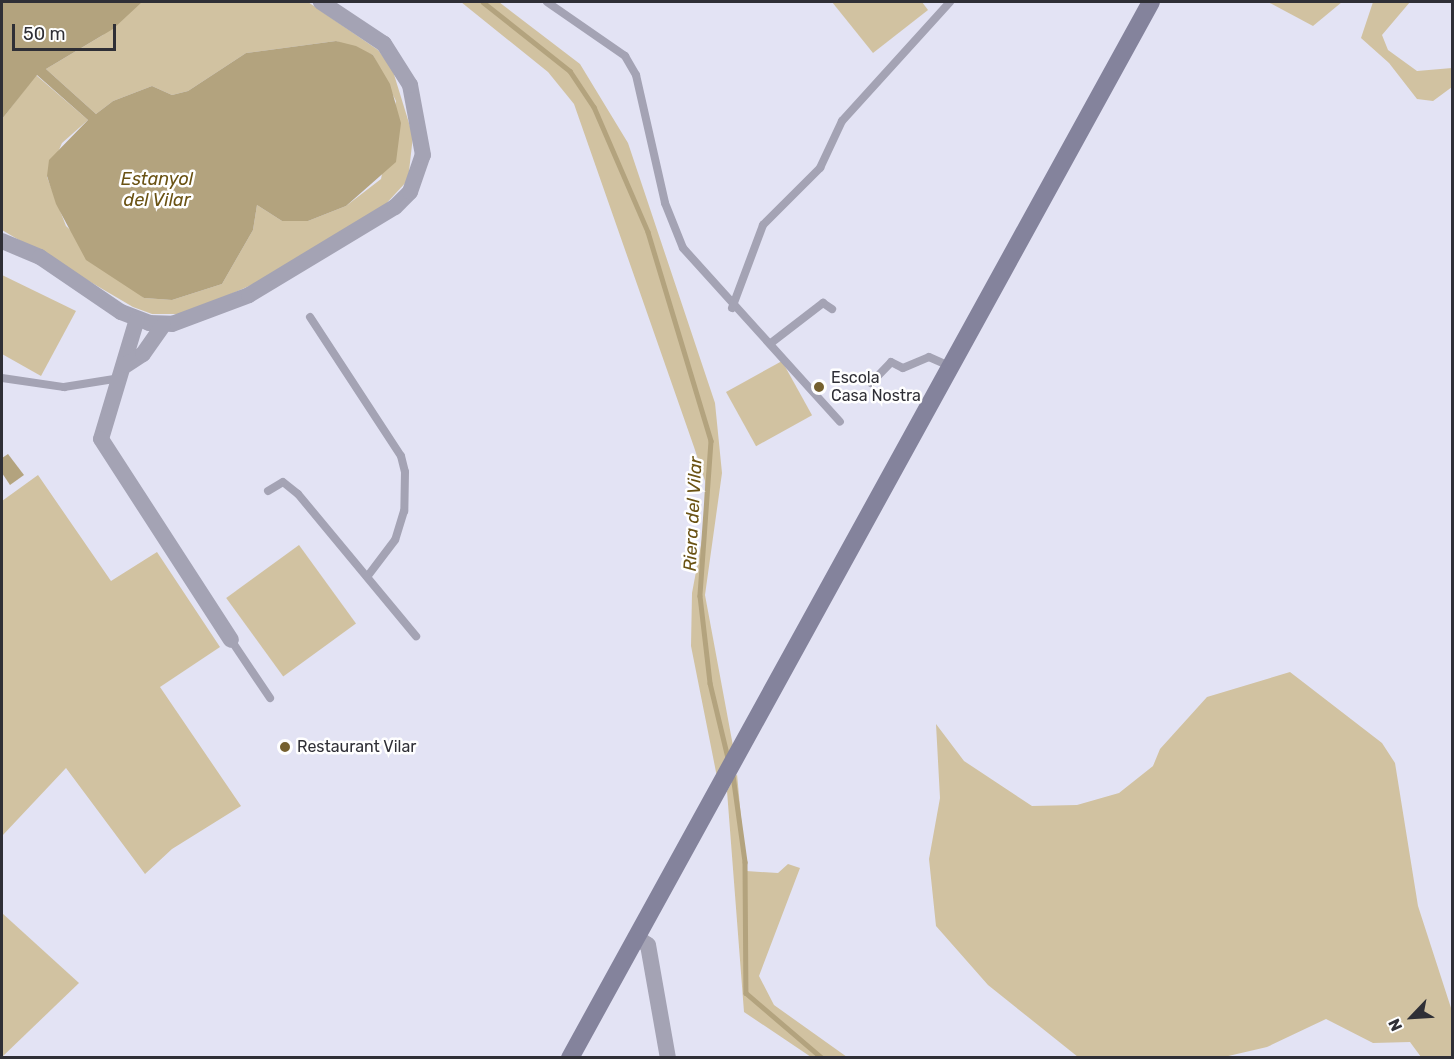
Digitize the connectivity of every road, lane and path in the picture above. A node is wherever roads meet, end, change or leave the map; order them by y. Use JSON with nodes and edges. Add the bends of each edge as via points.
{"nodes":[{"id":1,"x":321,"y":2,"type":"edge"},
{"id":2,"x":547,"y":2,"type":"edge"},
{"id":3,"x":950,"y":2,"type":"edge"},
{"id":4,"x":1151,"y":2,"type":"edge"},
{"id":5,"x":2,"y":241,"type":"edge"},
{"id":6,"x":732,"y":308,"type":"junction"},
{"id":7,"x":832,"y":309,"type":"dead end"},
{"id":8,"x":310,"y":316,"type":"dead end"},
{"id":9,"x":137,"y":319,"type":"junction"},
{"id":10,"x":163,"y":325,"type":"junction"},
{"id":11,"x":771,"y":343,"type":"junction"},
{"id":12,"x":949,"y":366,"type":"junction"},
{"id":13,"x":123,"y":371,"type":"junction"},
{"id":14,"x":2,"y":378,"type":"edge"},
{"id":15,"x":871,"y":383,"type":"dead end"},
{"id":16,"x":840,"y":423,"type":"dead end"},
{"id":17,"x":268,"y":491,"type":"dead end"},
{"id":18,"x":367,"y":577,"type":"junction"},
{"id":19,"x":416,"y":636,"type":"dead end"},
{"id":20,"x":231,"y":640,"type":"joint"},
{"id":21,"x":270,"y":698,"type":"dead end"},
{"id":22,"x":636,"y":937,"type":"junction"},
{"id":23,"x":570,"y":1058,"type":"edge"},
{"id":24,"x":668,"y":1058,"type":"edge"}],
"edges":[{"from":1,"to":10,"type":"street","via":[[371,33],[400,64],[422,134],[419,175],[395,207],[249,295],[189,321]]},
{"from":2,"to":6,"type":"lane","via":[[625,56],[636,75],[665,203],[683,248]]},
{"from":3,"to":6,"type":"lane","via":[[842,121],[820,168],[763,225]]},
{"from":4,"to":12,"type":"main road"},
{"from":5,"to":9,"type":"street","via":[[40,257]]},
{"from":6,"to":11,"type":"lane"},
{"from":7,"to":11,"type":"lane","via":[[823,303]]},
{"from":8,"to":18,"type":"lane","via":[[401,456],[405,472],[404,511],[395,540]]},
{"from":9,"to":10,"type":"street"},
{"from":9,"to":13,"type":"street"},
{"from":10,"to":13,"type":"street","via":[[142,354]]},
{"from":11,"to":16,"type":"lane"},
{"from":12,"to":15,"type":"lane","via":[[929,357],[903,368],[891,362]]},
{"from":12,"to":22,"type":"main road"},
{"from":13,"to":14,"type":"lane","via":[[64,387]]},
{"from":13,"to":20,"type":"street","via":[[101,439]]},
{"from":17,"to":18,"type":"lane","via":[[283,482],[298,494]]},
{"from":18,"to":19,"type":"lane"},
{"from":20,"to":21,"type":"lane"},
{"from":22,"to":23,"type":"main road"},
{"from":22,"to":24,"type":"street","via":[[648,945]]}]}
